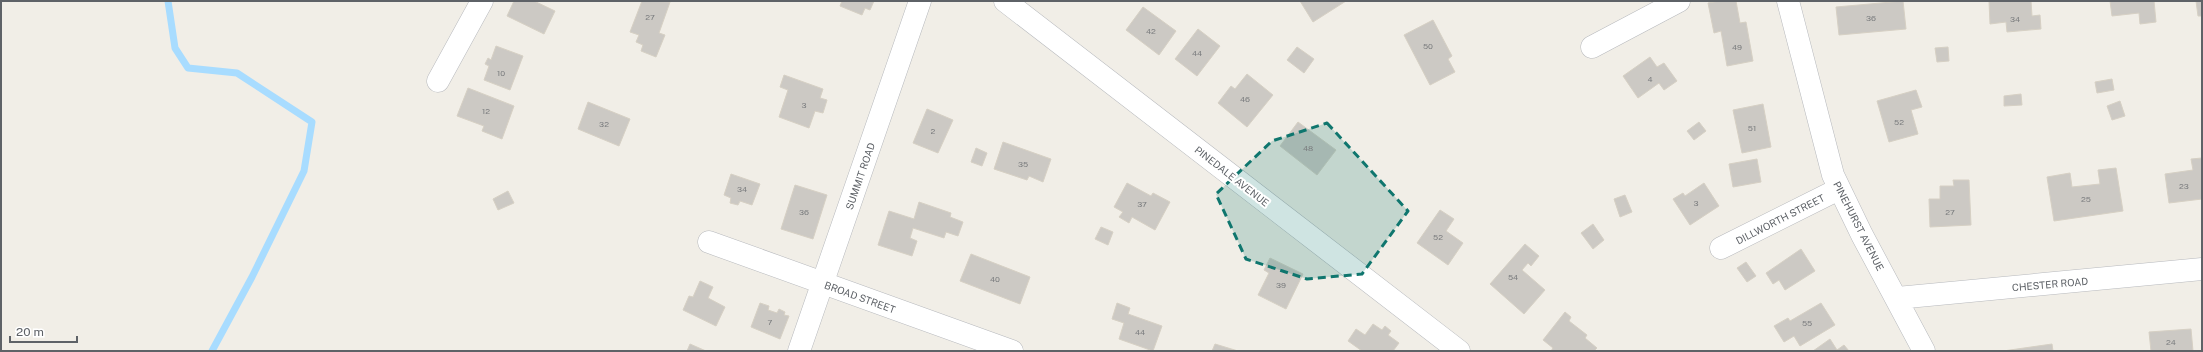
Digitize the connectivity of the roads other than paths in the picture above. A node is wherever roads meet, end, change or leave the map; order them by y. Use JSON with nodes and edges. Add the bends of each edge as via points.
{"nodes":[{"id":1,"x":482,"y":1,"type":"edge"},
{"id":2,"x":920,"y":1,"type":"edge"},
{"id":3,"x":1005,"y":1,"type":"edge"},
{"id":4,"x":1679,"y":1,"type":"edge"},
{"id":5,"x":1788,"y":1,"type":"edge"},
{"id":6,"x":1592,"y":47,"type":"dead end"},
{"id":7,"x":438,"y":81,"type":"dead end"},
{"id":8,"x":1839,"y":189,"type":"junction"},
{"id":9,"x":708,"y":242,"type":"dead end"},
{"id":10,"x":1721,"y":248,"type":"dead end"},
{"id":11,"x":2202,"y":269,"type":"edge"},
{"id":12,"x":823,"y":283,"type":"junction"},
{"id":13,"x":1897,"y":298,"type":"junction"},
{"id":14,"x":799,"y":351,"type":"edge"},
{"id":15,"x":1012,"y":351,"type":"edge"},
{"id":16,"x":1459,"y":351,"type":"edge"},
{"id":17,"x":1924,"y":351,"type":"edge"}],
"edges":[{"from":1,"to":7,"type":"street"},
{"from":2,"to":12,"type":"street","name":"SUMMIT ROAD"},
{"from":3,"to":16,"type":"street","name":"PINEDALE AVENUE"},
{"from":4,"to":6,"type":"street"},
{"from":5,"to":8,"type":"street","name":"PINEHURST AVENUE","via":[[1833,175]]},
{"from":8,"to":10,"type":"street","name":"DILLWORTH STREET"},
{"from":8,"to":13,"type":"street","name":"PINEHURST AVENUE"},
{"from":9,"to":12,"type":"street","name":"BROAD STREET"},
{"from":11,"to":13,"type":"street","name":"CHESTER ROAD"},
{"from":12,"to":14,"type":"street","name":"SUMMIT ROAD"},
{"from":12,"to":15,"type":"street","name":"BROAD STREET"},
{"from":13,"to":17,"type":"street","name":"PINEHURST AVENUE"}]}
